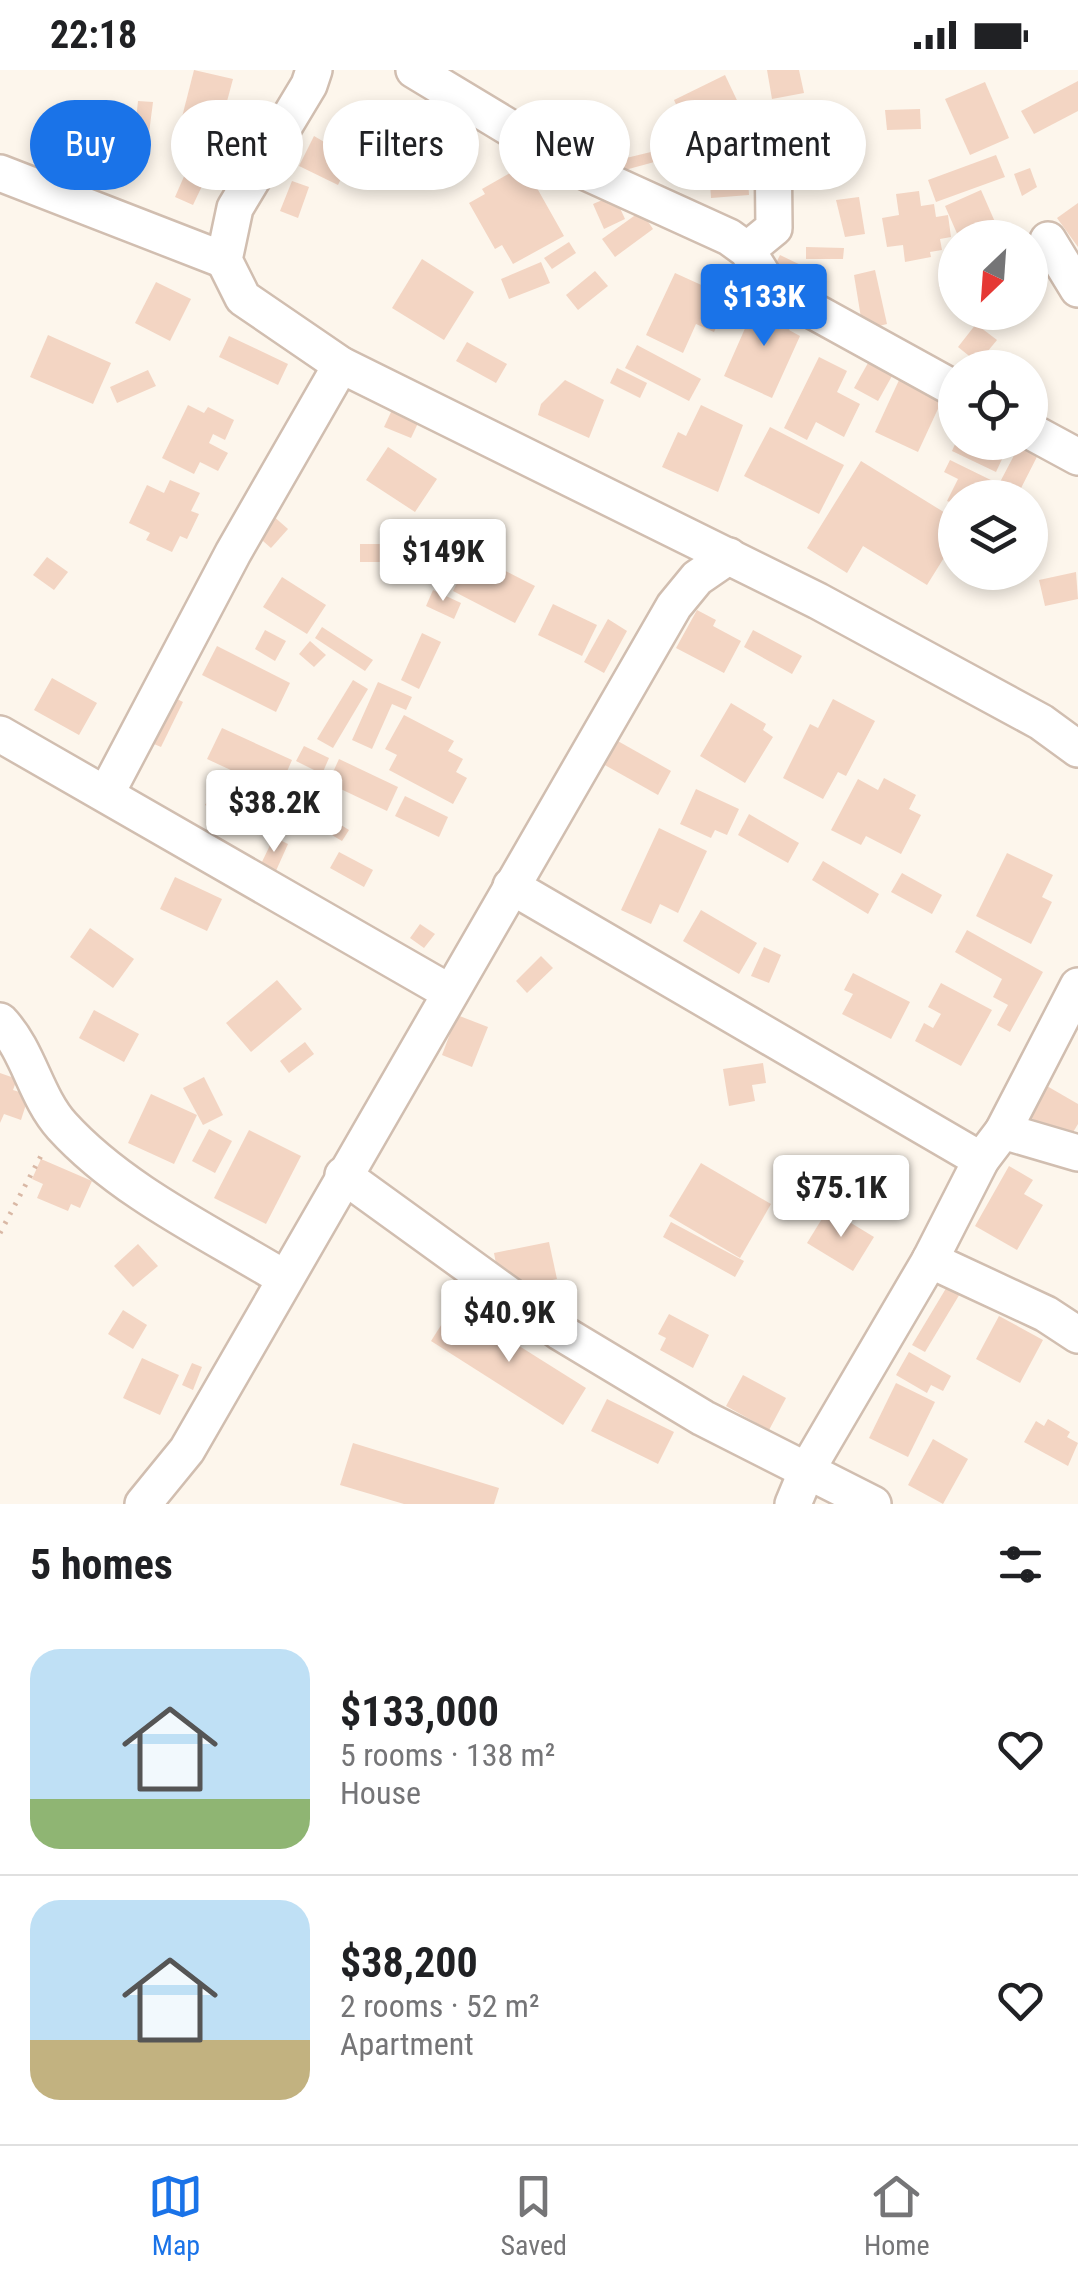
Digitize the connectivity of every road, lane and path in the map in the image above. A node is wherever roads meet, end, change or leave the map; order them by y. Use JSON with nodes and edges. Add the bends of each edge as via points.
{"nodes":[{"id":1,"x":344,"y":70,"type":"edge"},
{"id":2,"x":414,"y":70,"type":"edge"},
{"id":3,"x":312,"y":78,"type":"edge"},
{"id":4,"x":0,"y":173,"type":"edge"},
{"id":5,"x":774,"y":190,"type":"edge"},
{"id":6,"x":1048,"y":240,"type":"dead end"},
{"id":7,"x":747,"y":250,"type":"junction"},
{"id":8,"x":224,"y":260,"type":"junction"},
{"id":9,"x":1078,"y":289,"type":"edge"},
{"id":10,"x":341,"y":365,"type":"junction"},
{"id":11,"x":938,"y":380,"type":"edge"},
{"id":12,"x":1048,"y":441,"type":"edge"},
{"id":13,"x":1078,"y":457,"type":"edge"},
{"id":14,"x":729,"y":556,"type":"junction"},
{"id":15,"x":0,"y":734,"type":"edge"},
{"id":16,"x":1078,"y":749,"type":"edge"},
{"id":17,"x":106,"y":794,"type":"junction"},
{"id":18,"x":511,"y":886,"type":"junction"},
{"id":19,"x":450,"y":992,"type":"junction"},
{"id":20,"x":1073,"y":995,"type":"edge"},
{"id":21,"x":0,"y":1020,"type":"edge"},
{"id":22,"x":1078,"y":1041,"type":"edge"},
{"id":23,"x":60,"y":1124,"type":"junction"},
{"id":24,"x":1003,"y":1131,"type":"junction"},
{"id":25,"x":1078,"y":1153,"type":"edge"},
{"id":26,"x":981,"y":1160,"type":"junction"},
{"id":27,"x":343,"y":1176,"type":"junction"},
{"id":28,"x":0,"y":1233,"type":"edge"},
{"id":29,"x":930,"y":1260,"type":"junction"},
{"id":30,"x":284,"y":1278,"type":"junction"},
{"id":31,"x":1078,"y":1335,"type":"edge"},
{"id":32,"x":808,"y":1468,"type":"junction"},
{"id":33,"x":143,"y":1504,"type":"edge"},
{"id":34,"x":793,"y":1504,"type":"edge"},
{"id":35,"x":873,"y":1504,"type":"edge"}],
"edges":[{"from":1,"to":3,"type":"street"},
{"from":2,"to":7,"type":"street","via":[[573,166]]},
{"from":3,"to":8,"type":"street","via":[[235,208]]},
{"from":4,"to":8,"type":"street"},
{"from":5,"to":7,"type":"street","via":[[774,228]]},
{"from":6,"to":9,"type":"street"},
{"from":7,"to":11,"type":"street","via":[[770,287]]},
{"from":8,"to":10,"type":"street","via":[[243,298]]},
{"from":10,"to":14,"type":"street"},
{"from":10,"to":17,"type":"street"},
{"from":12,"to":13,"type":"street"},
{"from":14,"to":16,"type":"street","via":[[1042,722]]},
{"from":14,"to":18,"type":"street","via":[[697,578],[674,606]]},
{"from":15,"to":17,"type":"street"},
{"from":17,"to":19,"type":"street"},
{"from":18,"to":19,"type":"street"},
{"from":18,"to":26,"type":"street"},
{"from":19,"to":27,"type":"street"},
{"from":20,"to":22,"type":"street"},
{"from":20,"to":24,"type":"street"},
{"from":21,"to":23,"type":"street","via":[[21,1046]]},
{"from":23,"to":28,"type":"path"},
{"from":23,"to":30,"type":"street","via":[[164,1205]]},
{"from":24,"to":25,"type":"street"},
{"from":24,"to":26,"type":"street"},
{"from":26,"to":29,"type":"street"},
{"from":27,"to":30,"type":"street"},
{"from":27,"to":32,"type":"street","via":[[560,1332],[703,1418]]},
{"from":29,"to":31,"type":"street"},
{"from":29,"to":32,"type":"street"},
{"from":30,"to":33,"type":"street","via":[[187,1450]]},
{"from":32,"to":34,"type":"street"},
{"from":32,"to":35,"type":"street"}]}
